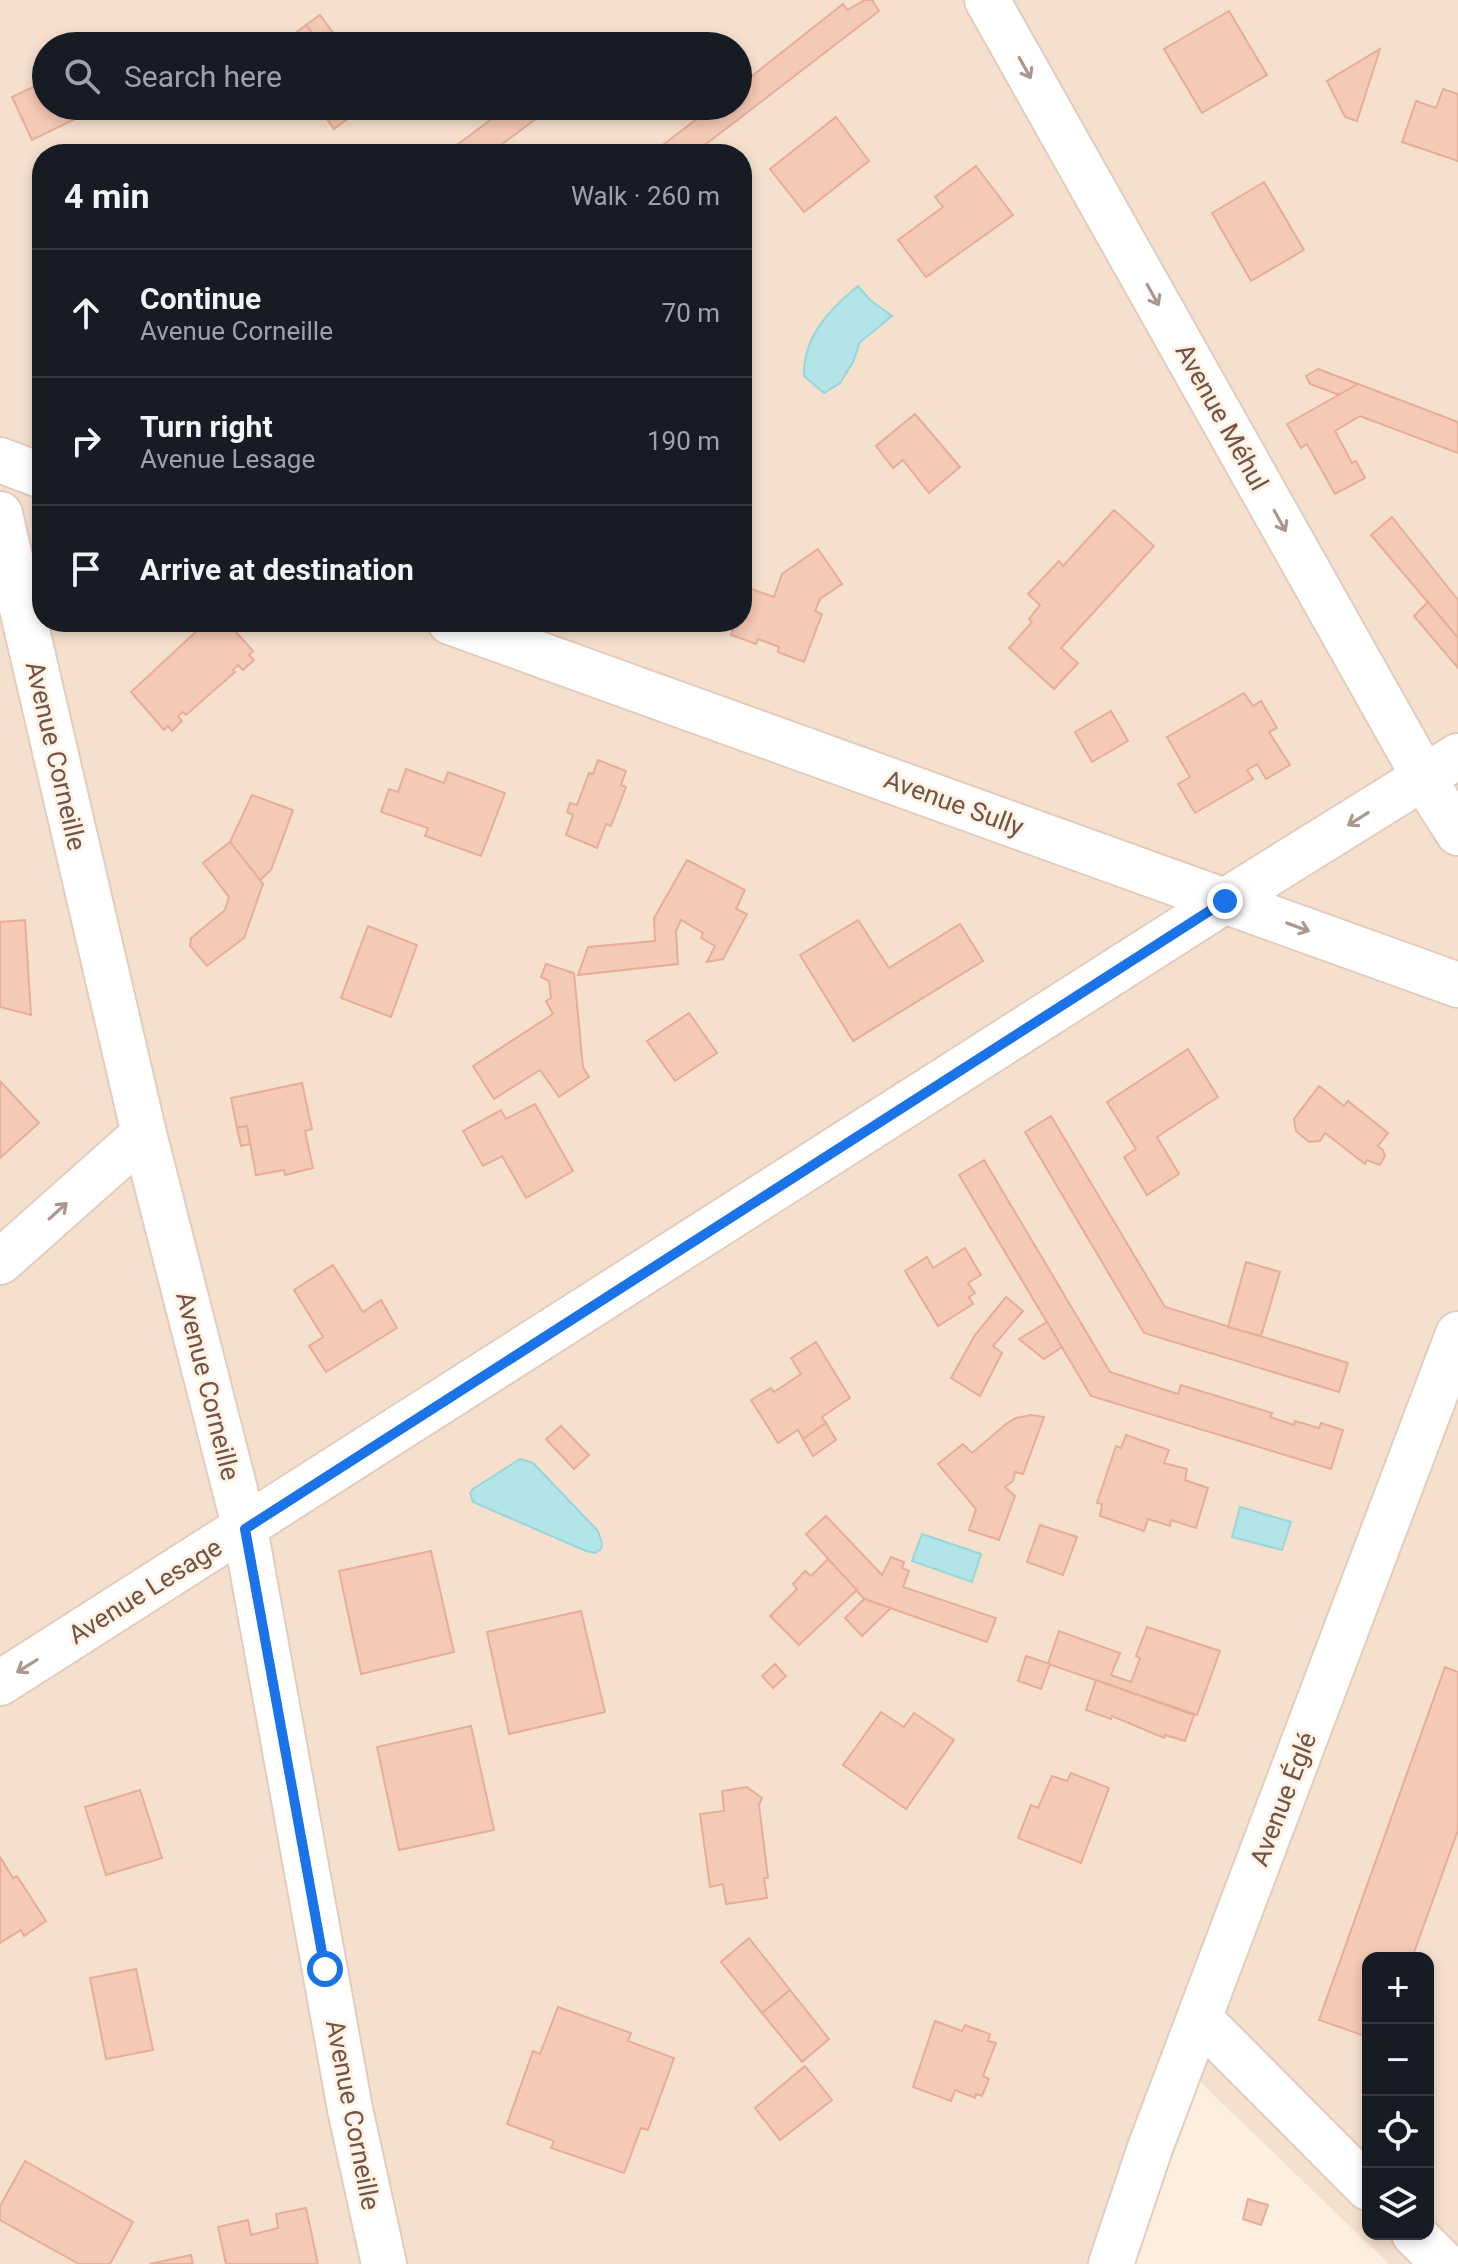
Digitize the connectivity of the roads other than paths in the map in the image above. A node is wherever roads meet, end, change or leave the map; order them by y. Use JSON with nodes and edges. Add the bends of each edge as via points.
{"nodes":[{"id":1,"x":987,"y":0,"type":"edge"},
{"id":2,"x":0,"y":460,"type":"edge"},
{"id":3,"x":32,"y":472,"type":"edge"},
{"id":4,"x":0,"y":514,"type":"edge"},
{"id":5,"x":478,"y":632,"type":"edge"},
{"id":6,"x":1441,"y":767,"type":"edge"},
{"id":7,"x":1458,"y":833,"type":"edge"},
{"id":8,"x":1225,"y":901,"type":"junction"},
{"id":9,"x":1458,"y":985,"type":"edge"},
{"id":10,"x":144,"y":1134,"type":"junction"},
{"id":11,"x":0,"y":1262,"type":"edge"},
{"id":12,"x":1458,"y":1334,"type":"edge"},
{"id":13,"x":245,"y":1529,"type":"junction"},
{"id":14,"x":0,"y":1683,"type":"edge"},
{"id":15,"x":1200,"y":2019,"type":"junction"},
{"id":16,"x":1362,"y":2182,"type":"edge"},
{"id":17,"x":1420,"y":2240,"type":"edge"},
{"id":18,"x":384,"y":2264,"type":"edge"},
{"id":19,"x":1111,"y":2264,"type":"edge"},
{"id":20,"x":1444,"y":2264,"type":"edge"}],
"edges":[{"from":1,"to":6,"type":"street","name":"Avenue Méhul","one_way":true},
{"from":2,"to":3,"type":"street"},
{"from":4,"to":10,"type":"street","name":"Avenue Corneille"},
{"from":5,"to":8,"type":"street","name":"Avenue Sully"},
{"from":6,"to":7,"type":"street","name":"Avenue Méhul"},
{"from":6,"to":8,"type":"street","name":"Avenue Lesage","one_way":true},
{"from":8,"to":9,"type":"street","name":"Avenue Sully","one_way":true},
{"from":8,"to":13,"type":"street","name":"Avenue Lesage"},
{"from":11,"to":10,"type":"street","one_way":true},
{"from":10,"to":13,"type":"street","name":"Avenue Corneille"},
{"from":12,"to":15,"type":"street","name":"Avenue Églé"},
{"from":13,"to":14,"type":"street","name":"Avenue Lesage","one_way":true},
{"from":13,"to":18,"type":"street","name":"Avenue Corneille","via":[[350,2109]]},
{"from":15,"to":16,"type":"street"},
{"from":15,"to":19,"type":"street","name":"Avenue Églé"},
{"from":17,"to":20,"type":"street"}]}
